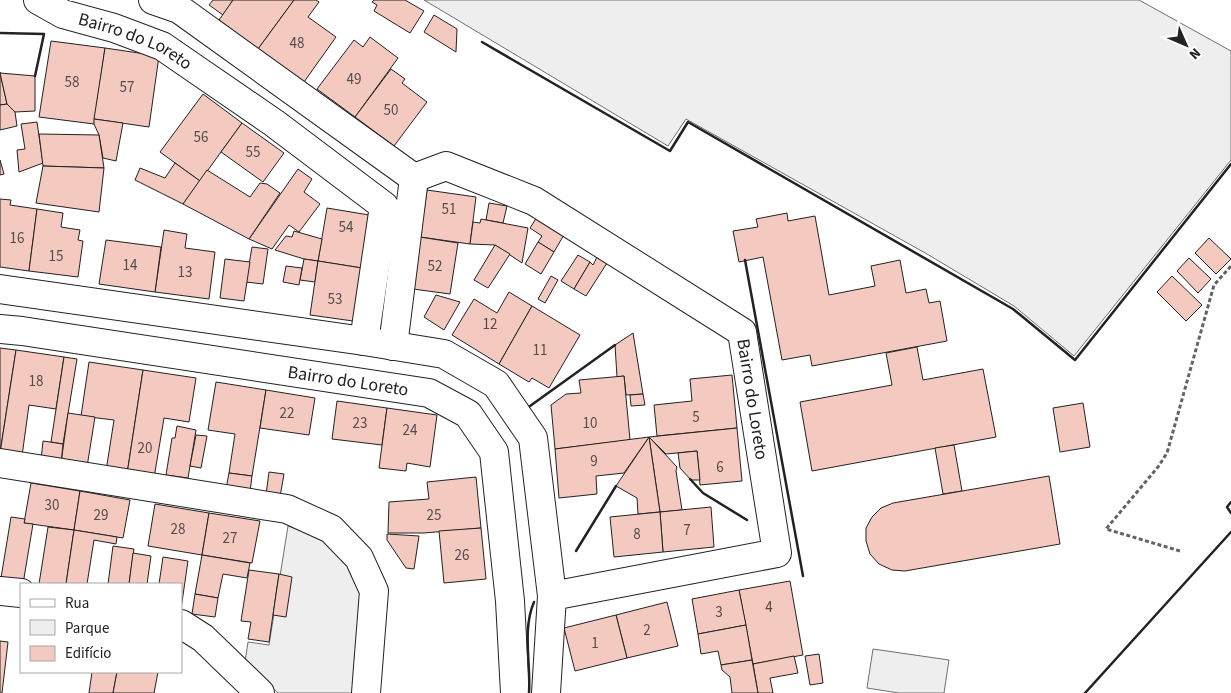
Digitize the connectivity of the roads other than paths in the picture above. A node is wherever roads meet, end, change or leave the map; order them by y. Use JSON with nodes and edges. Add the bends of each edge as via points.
{"nodes":[{"id":1,"x":38,"y":0,"type":"edge"},
{"id":2,"x":153,"y":0,"type":"edge"},
{"id":3,"x":414,"y":178,"type":"junction"},
{"id":4,"x":0,"y":289,"type":"edge"},
{"id":5,"x":0,"y":329,"type":"edge"},
{"id":6,"x":364,"y":341,"type":"junction"},
{"id":7,"x":393,"y":346,"type":"junction"},
{"id":8,"x":0,"y":463,"type":"edge"},
{"id":9,"x":0,"y":592,"type":"edge"},
{"id":10,"x":20,"y":593,"type":"edge"},
{"id":11,"x":552,"y":596,"type":"junction"},
{"id":12,"x":182,"y":625,"type":"edge"},
{"id":13,"x":260,"y":693,"type":"edge"},
{"id":14,"x":366,"y":693,"type":"edge"},
{"id":15,"x":515,"y":693,"type":"edge"},
{"id":16,"x":546,"y":693,"type":"edge"}],
"edges":[{"from":1,"to":6,"type":"street","name":"Bairro do Loreto","via":[[62,14],[114,28],[162,46],[274,123],[384,206]]},
{"from":2,"to":3,"type":"street","via":[[179,9]]},
{"from":3,"to":7,"type":"street"},
{"from":3,"to":11,"type":"street","name":"Bairro do Loreto","via":[[446,166],[534,201],[742,332],[777,553]]},
{"from":4,"to":6,"type":"street"},
{"from":5,"to":15,"type":"street","name":"Bairro do Loreto","via":[[429,393],[468,414],[494,452],[510,601]]},
{"from":6,"to":7,"type":"street"},
{"from":7,"to":11,"type":"street","via":[[444,354],[496,384],[533,438]]},
{"from":8,"to":14,"type":"street","via":[[287,508],[331,529],[359,558],[374,591]]},
{"from":9,"to":10,"type":"street"},
{"from":11,"to":16,"type":"street"},
{"from":12,"to":13,"type":"street","via":[[203,638]]}]}
